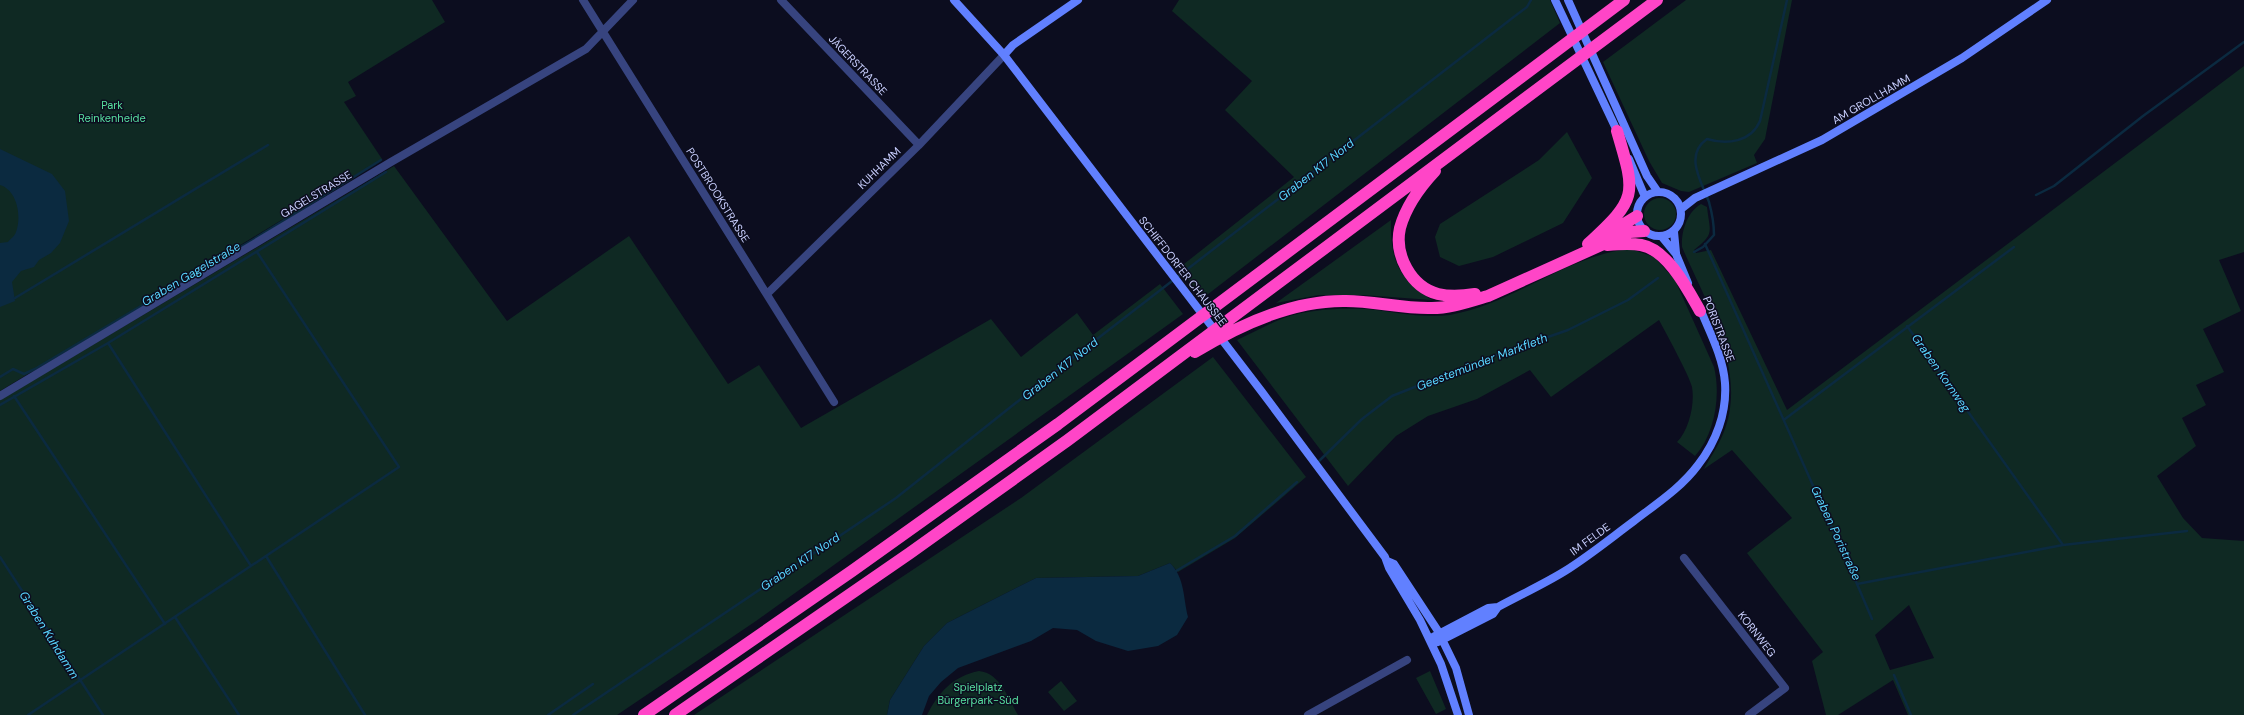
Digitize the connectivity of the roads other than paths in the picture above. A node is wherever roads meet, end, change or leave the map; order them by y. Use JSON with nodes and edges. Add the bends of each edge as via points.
{"nodes":[{"id":1,"x":583,"y":0,"type":"edge"},
{"id":2,"x":633,"y":0,"type":"edge"},
{"id":3,"x":781,"y":0,"type":"edge"},
{"id":4,"x":954,"y":0,"type":"edge"},
{"id":5,"x":1078,"y":0,"type":"edge"},
{"id":6,"x":1555,"y":0,"type":"edge"},
{"id":7,"x":1568,"y":0,"type":"edge"},
{"id":8,"x":1624,"y":0,"type":"edge"},
{"id":9,"x":1657,"y":0,"type":"edge"},
{"id":10,"x":2047,"y":0,"type":"edge"},
{"id":11,"x":604,"y":32,"type":"junction"},
{"id":12,"x":1004,"y":55,"type":"junction"},
{"id":13,"x":1617,"y":131,"type":"junction"},
{"id":14,"x":919,"y":145,"type":"junction"},
{"id":15,"x":1453,"y":151,"type":"junction"},
{"id":16,"x":1658,"y":192,"type":"junction"},
{"id":17,"x":1645,"y":197,"type":"junction"},
{"id":18,"x":1695,"y":198,"type":"junction"},
{"id":19,"x":1678,"y":201,"type":"junction"},
{"id":20,"x":1681,"y":209,"type":"junction"},
{"id":21,"x":1637,"y":216,"type":"junction"},
{"id":22,"x":1644,"y":231,"type":"junction"},
{"id":23,"x":1674,"y":232,"type":"junction"},
{"id":24,"x":1662,"y":237,"type":"junction"},
{"id":25,"x":1593,"y":245,"type":"junction"},
{"id":26,"x":1676,"y":254,"type":"junction"},
{"id":27,"x":766,"y":294,"type":"junction"},
{"id":28,"x":1700,"y":311,"type":"junction"},
{"id":29,"x":1200,"y":345,"type":"junction"},
{"id":30,"x":0,"y":396,"type":"edge"},
{"id":31,"x":834,"y":402,"type":"dead end"},
{"id":32,"x":1687,"y":478,"type":"joint"},
{"id":33,"x":1684,"y":558,"type":"dead end"},
{"id":34,"x":1387,"y":561,"type":"junction"},
{"id":35,"x":1440,"y":637,"type":"junction"},
{"id":36,"x":1431,"y":642,"type":"junction"},
{"id":37,"x":1407,"y":660,"type":"dead end"},
{"id":38,"x":644,"y":715,"type":"edge"},
{"id":39,"x":675,"y":715,"type":"edge"},
{"id":40,"x":1308,"y":715,"type":"edge"},
{"id":41,"x":1458,"y":715,"type":"edge"},
{"id":42,"x":1469,"y":715,"type":"edge"},
{"id":43,"x":1749,"y":715,"type":"edge"}],
"edges":[{"from":1,"to":11,"type":"street","name":"POSTBROOKSTRASSE"},
{"from":2,"to":11,"type":"street","name":"GAGELSTRASSE"},
{"from":3,"to":14,"type":"street","name":"JÄGERSTRASSE"},
{"from":4,"to":12,"type":"street","name":"SCHIFFDORFER CHAUSSEE"},
{"from":5,"to":12,"type":"street"},
{"from":6,"to":13,"type":"street"},
{"from":7,"to":16,"type":"street","via":[[1647,176]]},
{"from":8,"to":38,"type":"highway","via":[[1045,434]]},
{"from":9,"to":15,"type":"highway"},
{"from":10,"to":18,"type":"street","name":"AM GROLLHAMM","via":[[1962,58],[1822,140]]},
{"from":11,"to":27,"type":"street","name":"POSTBROOKSTRASSE"},
{"from":11,"to":30,"type":"street","name":"GAGELSTRASSE","via":[[586,49],[391,162]]},
{"from":12,"to":14,"type":"street","name":"KUHHAMM"},
{"from":12,"to":34,"type":"street","name":"SCHIFFDORFER CHAUSSEE","via":[[1267,398]]},
{"from":13,"to":17,"type":"street"},
{"from":13,"to":25,"type":"highway","via":[[1629,174],[1628,201]]},
{"from":14,"to":27,"type":"street","name":"KUHHAMM"},
{"from":15,"to":25,"type":"highway","via":[[1423,184],[1412,201],[1400,230],[1400,254],[1406,268],[1416,281],[1426,288],[1438,294],[1475,294]]},
{"from":15,"to":29,"type":"highway","via":[[1230,318]]},
{"from":16,"to":17,"type":"street"},
{"from":16,"to":19,"type":"street","via":[[1669,194]]},
{"from":17,"to":21,"type":"street"},
{"from":18,"to":19,"type":"street","name":"AM GROLLHAMM"},
{"from":18,"to":20,"type":"street","name":"AM GROLLHAMM"},
{"from":19,"to":20,"type":"street"},
{"from":20,"to":23,"type":"street","name":"PORISTRASSE","via":[[1681,222]]},
{"from":21,"to":22,"type":"street"},
{"from":21,"to":25,"type":"highway"},
{"from":22,"to":24,"type":"street"},
{"from":22,"to":25,"type":"highway","via":[[1630,232]]},
{"from":23,"to":24,"type":"street"},
{"from":23,"to":26,"type":"street","name":"PORISTRASSE"},
{"from":24,"to":26,"type":"street","name":"PORISTRASSE"},
{"from":25,"to":28,"type":"highway","via":[[1642,245],[1656,252],[1669,264]]},
{"from":25,"to":29,"type":"highway","via":[[1494,294],[1465,303],[1429,308],[1364,302],[1323,302],[1276,313]]},
{"from":26,"to":28,"type":"street","name":"PORISTRASSE"},
{"from":27,"to":31,"type":"street","name":"POSTBROOKSTRASSE"},
{"from":28,"to":32,"type":"street","name":"PORISTRASSE","via":[[1723,367],[1725,397],[1718,430],[1699,464]]},
{"from":29,"to":39,"type":"highway","via":[[910,553]]},
{"from":32,"to":35,"type":"street","name":"IM FELDE","via":[[1570,567],[1498,607],[1488,608]]},
{"from":33,"to":43,"type":"street","name":"KORNWEG","via":[[1785,688]]},
{"from":34,"to":35,"type":"street","name":"SCHIFFDORFER CHAUSSEE","via":[[1394,564],[1429,615]]},
{"from":34,"to":36,"type":"street","name":"SCHIFFDORFER CHAUSSEE"},
{"from":35,"to":36,"type":"street","name":"IM FELDE"},
{"from":35,"to":42,"type":"street","name":"SCHIFFDORFER CHAUSSEE","via":[[1456,668]]},
{"from":36,"to":41,"type":"street","name":"SCHIFFDORFER CHAUSSEE","via":[[1445,674]]},
{"from":37,"to":40,"type":"street"}]}
